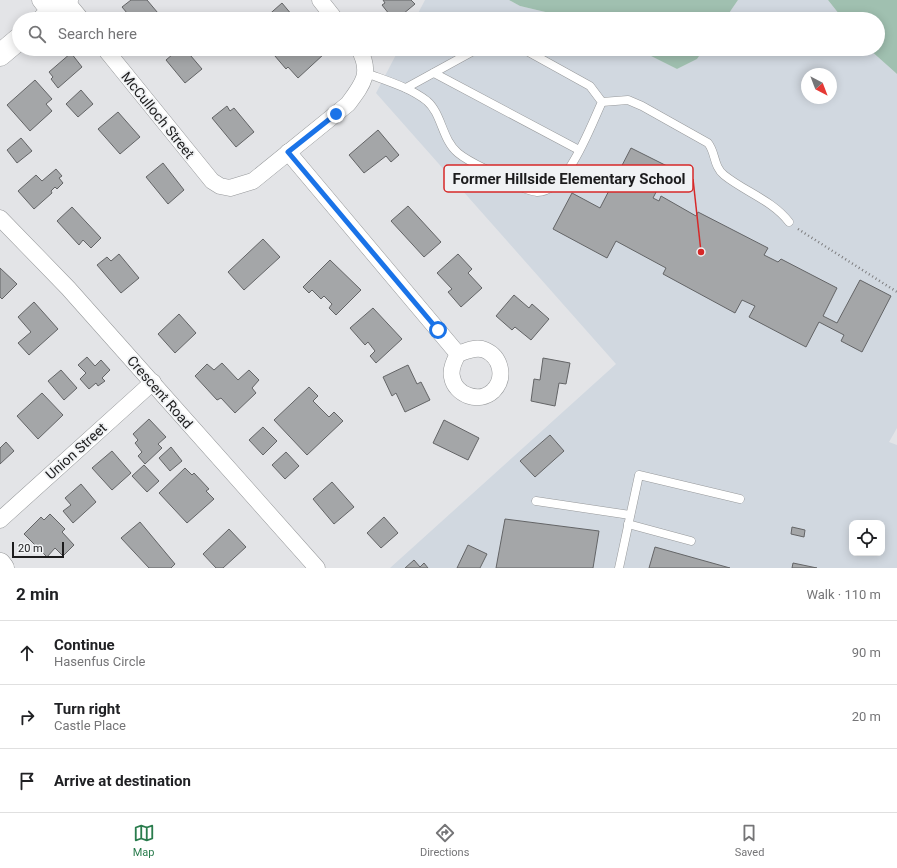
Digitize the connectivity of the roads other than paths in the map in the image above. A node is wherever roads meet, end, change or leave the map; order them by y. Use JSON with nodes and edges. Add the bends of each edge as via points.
{"nodes":[{"id":1,"x":320,"y":0,"type":"edge"},
{"id":2,"x":54,"y":7,"type":"edge"},
{"id":3,"x":65,"y":12,"type":"edge"},
{"id":4,"x":329,"y":12,"type":"edge"},
{"id":5,"x":12,"y":45,"type":"edge"},
{"id":6,"x":0,"y":55,"type":"edge"},
{"id":7,"x":111,"y":56,"type":"edge"},
{"id":8,"x":362,"y":56,"type":"edge"},
{"id":9,"x":464,"y":56,"type":"edge"},
{"id":10,"x":536,"y":56,"type":"edge"},
{"id":11,"x":366,"y":73,"type":"junction"},
{"id":12,"x":434,"y":73,"type":"junction"},
{"id":13,"x":406,"y":88,"type":"junction"},
{"id":14,"x":602,"y":102,"type":"junction"},
{"id":15,"x":579,"y":150,"type":"junction"},
{"id":16,"x":288,"y":152,"type":"junction"},
{"id":17,"x":0,"y":218,"type":"edge"},
{"id":18,"x":789,"y":222,"type":"road end"},
{"id":19,"x":458,"y":354,"type":"dead end"},
{"id":20,"x":153,"y":382,"type":"junction"},
{"id":21,"x":740,"y":499,"type":"dead end"},
{"id":22,"x":536,"y":501,"type":"dead end"},
{"id":23,"x":630,"y":514,"type":"junction"},
{"id":24,"x":0,"y":520,"type":"edge"},
{"id":25,"x":628,"y":524,"type":"junction"},
{"id":26,"x":692,"y":541,"type":"dead end"},
{"id":27,"x":0,"y":564,"type":"edge"},
{"id":28,"x":4,"y":568,"type":"edge"},
{"id":29,"x":317,"y":568,"type":"edge"},
{"id":30,"x":618,"y":568,"type":"edge"}],
"edges":[{"from":1,"to":4,"type":"street"},
{"from":2,"to":3,"type":"street"},
{"from":5,"to":6,"type":"street"},
{"from":7,"to":16,"type":"street","name":"McCulloch Street","via":[[212,181],[220,186],[230,188],[253,181]]},
{"from":8,"to":11,"type":"street"},
{"from":9,"to":12,"type":"lane"},
{"from":10,"to":14,"type":"lane","via":[[590,86]]},
{"from":11,"to":13,"type":"lane"},
{"from":11,"to":16,"type":"street","via":[[348,104]]},
{"from":12,"to":13,"type":"lane"},
{"from":12,"to":15,"type":"lane"},
{"from":13,"to":15,"type":"lane","via":[[428,102],[438,116],[445,135],[458,153],[518,186],[537,192],[552,188],[565,177]]},
{"from":14,"to":15,"type":"lane"},
{"from":14,"to":18,"type":"lane","via":[[628,100],[708,142],[712,147],[716,166],[723,175],[776,208]]},
{"from":16,"to":19,"type":"street"},
{"from":17,"to":20,"type":"street","name":"Crescent Road"},
{"from":20,"to":24,"type":"street","name":"Union Street"},
{"from":20,"to":29,"type":"street","name":"Crescent Road"},
{"from":21,"to":23,"type":"lane","via":[[639,475]]},
{"from":22,"to":23,"type":"lane"},
{"from":23,"to":25,"type":"lane"},
{"from":25,"to":26,"type":"lane"},
{"from":25,"to":30,"type":"lane"},
{"from":27,"to":28,"type":"street"}]}
